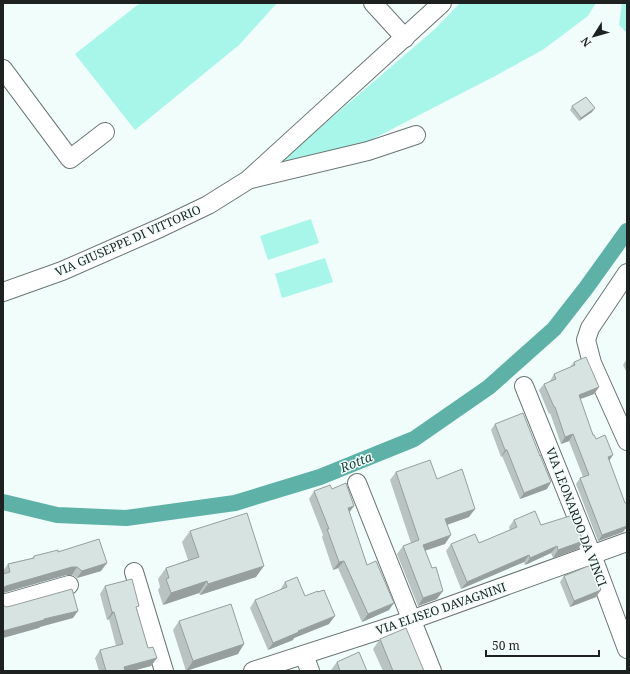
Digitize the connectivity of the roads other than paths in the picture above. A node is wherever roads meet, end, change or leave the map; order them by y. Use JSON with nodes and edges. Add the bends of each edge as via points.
{"nodes":[{"id":1,"x":373,"y":3,"type":"edge"},
{"id":2,"x":442,"y":3,"type":"edge"},
{"id":3,"x":405,"y":38,"type":"junction"},
{"id":4,"x":3,"y":69,"type":"edge"},
{"id":5,"x":105,"y":132,"type":"dead end"},
{"id":6,"x":416,"y":135,"type":"dead end"},
{"id":7,"x":248,"y":180,"type":"junction"},
{"id":8,"x":627,"y":273,"type":"edge"},
{"id":9,"x":3,"y":292,"type":"edge"},
{"id":10,"x":524,"y":386,"type":"dead end"},
{"id":11,"x":627,"y":441,"type":"edge"},
{"id":12,"x":357,"y":483,"type":"dead end"},
{"id":13,"x":627,"y":542,"type":"edge"},
{"id":14,"x":592,"y":555,"type":"junction"},
{"id":15,"x":134,"y":572,"type":"dead end"},
{"id":16,"x":69,"y":585,"type":"dead end"},
{"id":17,"x":3,"y":604,"type":"edge"},
{"id":18,"x":411,"y":620,"type":"junction"},
{"id":19,"x":627,"y":649,"type":"edge"},
{"id":20,"x":307,"y":663,"type":"edge"},
{"id":21,"x":164,"y":671,"type":"edge"},
{"id":22,"x":253,"y":671,"type":"edge"},
{"id":23,"x":432,"y":671,"type":"edge"}],
"edges":[{"from":1,"to":3,"type":"street"},
{"from":2,"to":3,"type":"street","name":"VIA GIUSEPPE DI VITTORIO"},
{"from":3,"to":7,"type":"street","name":"VIA GIUSEPPE DI VITTORIO"},
{"from":4,"to":5,"type":"street","via":[[70,159]]},
{"from":6,"to":7,"type":"street","name":"VIA GIUSEPPE DI VITTORIO","via":[[368,151]]},
{"from":7,"to":9,"type":"street","name":"VIA GIUSEPPE DI VITTORIO","via":[[208,205],[160,228],[62,271]]},
{"from":8,"to":11,"type":"street","via":[[590,328],[586,340],[592,363]]},
{"from":10,"to":14,"type":"street","name":"VIA LEONARDO DA VINCI"},
{"from":12,"to":18,"type":"street"},
{"from":13,"to":14,"type":"street","name":"VIA ELISEO DAVAGNINI"},
{"from":14,"to":18,"type":"street","name":"VIA ELISEO DAVAGNINI"},
{"from":14,"to":19,"type":"street","name":"VIA LEONARDO DA VINCI"},
{"from":15,"to":21,"type":"street"},
{"from":16,"to":17,"type":"street"},
{"from":18,"to":20,"type":"street","name":"VIA ELISEO DAVAGNINI"},
{"from":18,"to":23,"type":"street"},
{"from":20,"to":22,"type":"street","name":"VIA ELISEO DAVAGNINI"}]}
